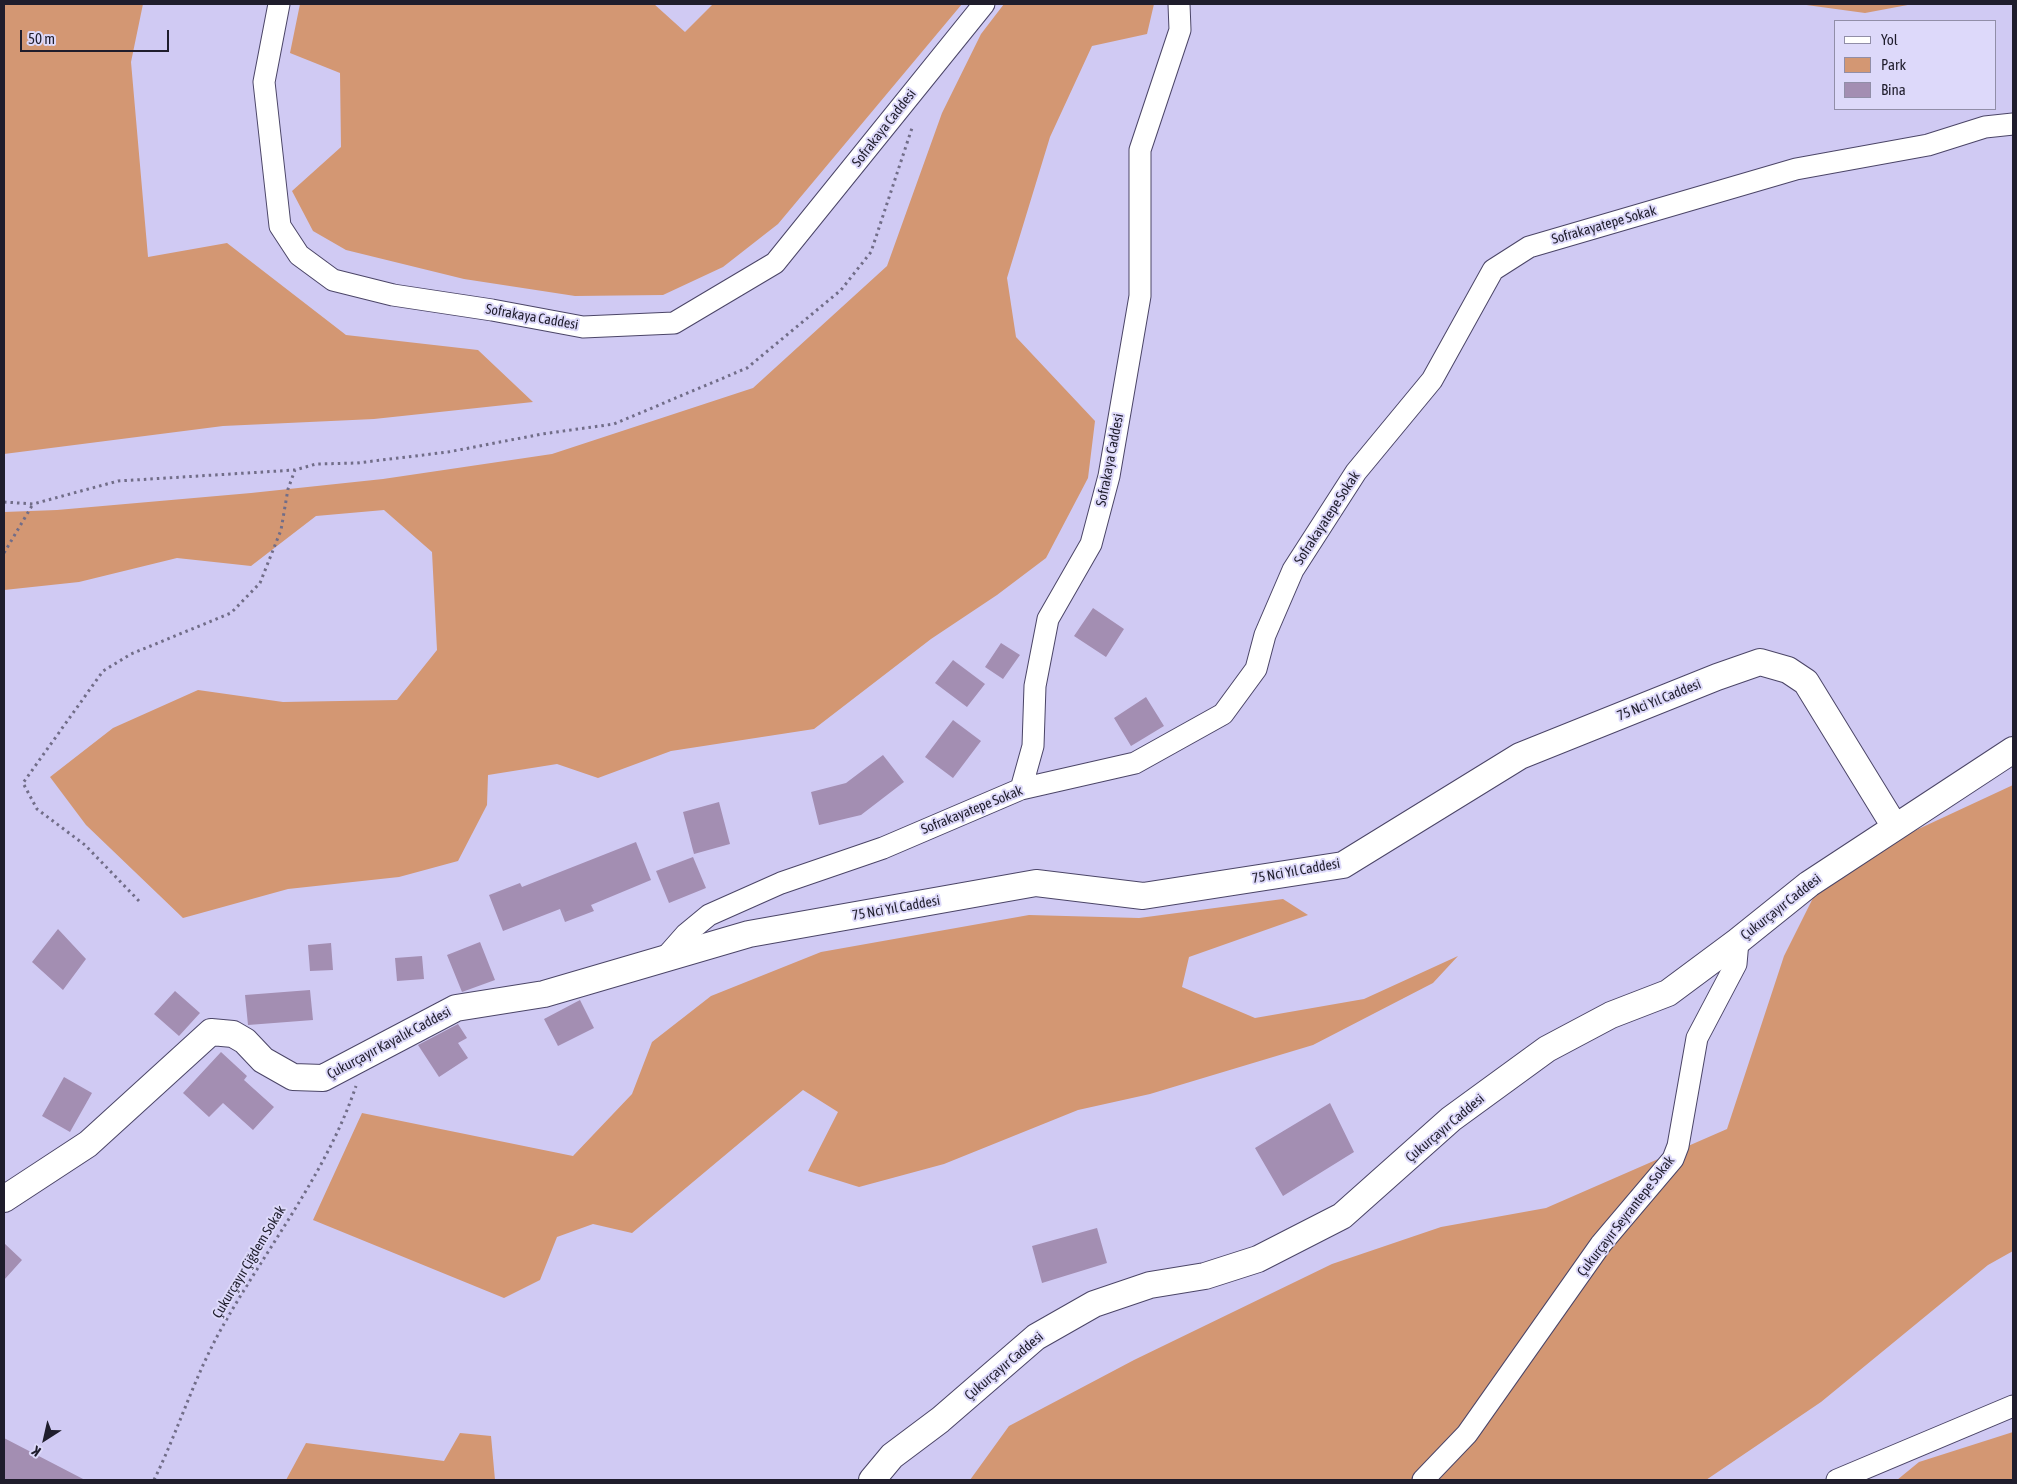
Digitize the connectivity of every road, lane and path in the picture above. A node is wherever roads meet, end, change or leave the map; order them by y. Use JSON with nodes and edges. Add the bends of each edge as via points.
{"nodes":[{"id":1,"x":279,"y":4,"type":"edge"},
{"id":2,"x":984,"y":4,"type":"edge"},
{"id":3,"x":1179,"y":4,"type":"edge"},
{"id":4,"x":914,"y":123,"type":"dead end"},
{"id":5,"x":2013,"y":124,"type":"edge"},
{"id":6,"x":295,"y":470,"type":"junction"},
{"id":7,"x":4,"y":502,"type":"edge"},
{"id":8,"x":33,"y":504,"type":"junction"},
{"id":9,"x":4,"y":553,"type":"edge"},
{"id":10,"x":2013,"y":750,"type":"edge"},
{"id":11,"x":1021,"y":789,"type":"junction"},
{"id":12,"x":1895,"y":827,"type":"junction"},
{"id":13,"x":139,"y":901,"type":"dead end"},
{"id":14,"x":1738,"y":941,"type":"junction"},
{"id":15,"x":664,"y":959,"type":"junction"},
{"id":16,"x":366,"y":1056,"type":"junction"},
{"id":17,"x":4,"y":1199,"type":"edge"},
{"id":18,"x":2013,"y":1406,"type":"edge"},
{"id":19,"x":154,"y":1480,"type":"edge"},
{"id":20,"x":872,"y":1480,"type":"edge"},
{"id":21,"x":1423,"y":1480,"type":"edge"},
{"id":22,"x":1837,"y":1480,"type":"edge"}],
"edges":[{"from":1,"to":2,"type":"street","name":"Sofrakaya Caddesi","via":[[264,82],[280,226],[299,255],[334,280],[393,295],[583,327],[674,323],[776,263]]},
{"from":3,"to":11,"type":"street","name":"Sofrakaya Caddesi","via":[[1180,30],[1140,150],[1140,296],[1109,476],[1091,544],[1048,619],[1035,686],[1034,746]]},
{"from":4,"to":6,"type":"path","via":[[872,252],[841,290],[747,368],[614,424],[448,452],[357,463],[316,464]]},
{"from":5,"to":11,"type":"street","name":"Sofrakayatepe Sokak","via":[[1985,127],[1928,145],[1796,169],[1529,247],[1493,270],[1432,380],[1356,472],[1293,570],[1265,636],[1256,669],[1223,714],[1135,762]]},
{"from":6,"to":8,"type":"path","via":[[118,481]]},
{"from":6,"to":13,"type":"path","via":[[281,530],[260,583],[231,613],[131,654],[103,672],[24,783],[37,808],[85,845]]},
{"from":7,"to":8,"type":"path"},
{"from":8,"to":9,"type":"path"},
{"from":10,"to":12,"type":"street","name":"Çukurçayır Caddesi"},
{"from":11,"to":15,"type":"street","name":"Sofrakayatepe Sokak","via":[[883,848],[781,883],[709,915]]},
{"from":12,"to":14,"type":"street","name":"Çukurçayır Caddesi","via":[[1809,884]]},
{"from":12,"to":15,"type":"street","name":"75 Nci Yıl Caddesi","via":[[1806,682],[1788,670],[1760,662],[1520,756],[1343,865],[1143,896],[1036,883],[749,934]]},
{"from":14,"to":20,"type":"street","name":"Çukurçayır Caddesi","via":[[1668,992],[1611,1014],[1548,1049],[1451,1119],[1342,1216],[1258,1259],[1205,1276],[1150,1285],[1094,1304],[1036,1337],[940,1420],[892,1456]]},
{"from":14,"to":21,"type":"street","name":"Çukurçayır Seyrantepe Sokak","via":[[1736,964],[1697,1038],[1678,1146],[1673,1158],[1601,1244],[1467,1434]]},
{"from":15,"to":16,"type":"street","name":"Çukurçayır Kayalık Caddesi","via":[[544,994],[456,1008]]},
{"from":16,"to":17,"type":"street","name":"Çukurçayır Kayalık Caddesi","via":[[323,1078],[293,1078],[263,1060],[245,1041],[233,1034],[210,1032],[88,1144]]},
{"from":16,"to":19,"type":"path","name":"Çukurçayır Çiğdem Sokak","via":[[352,1099],[318,1169],[223,1326]]},
{"from":18,"to":22,"type":"street"}]}
